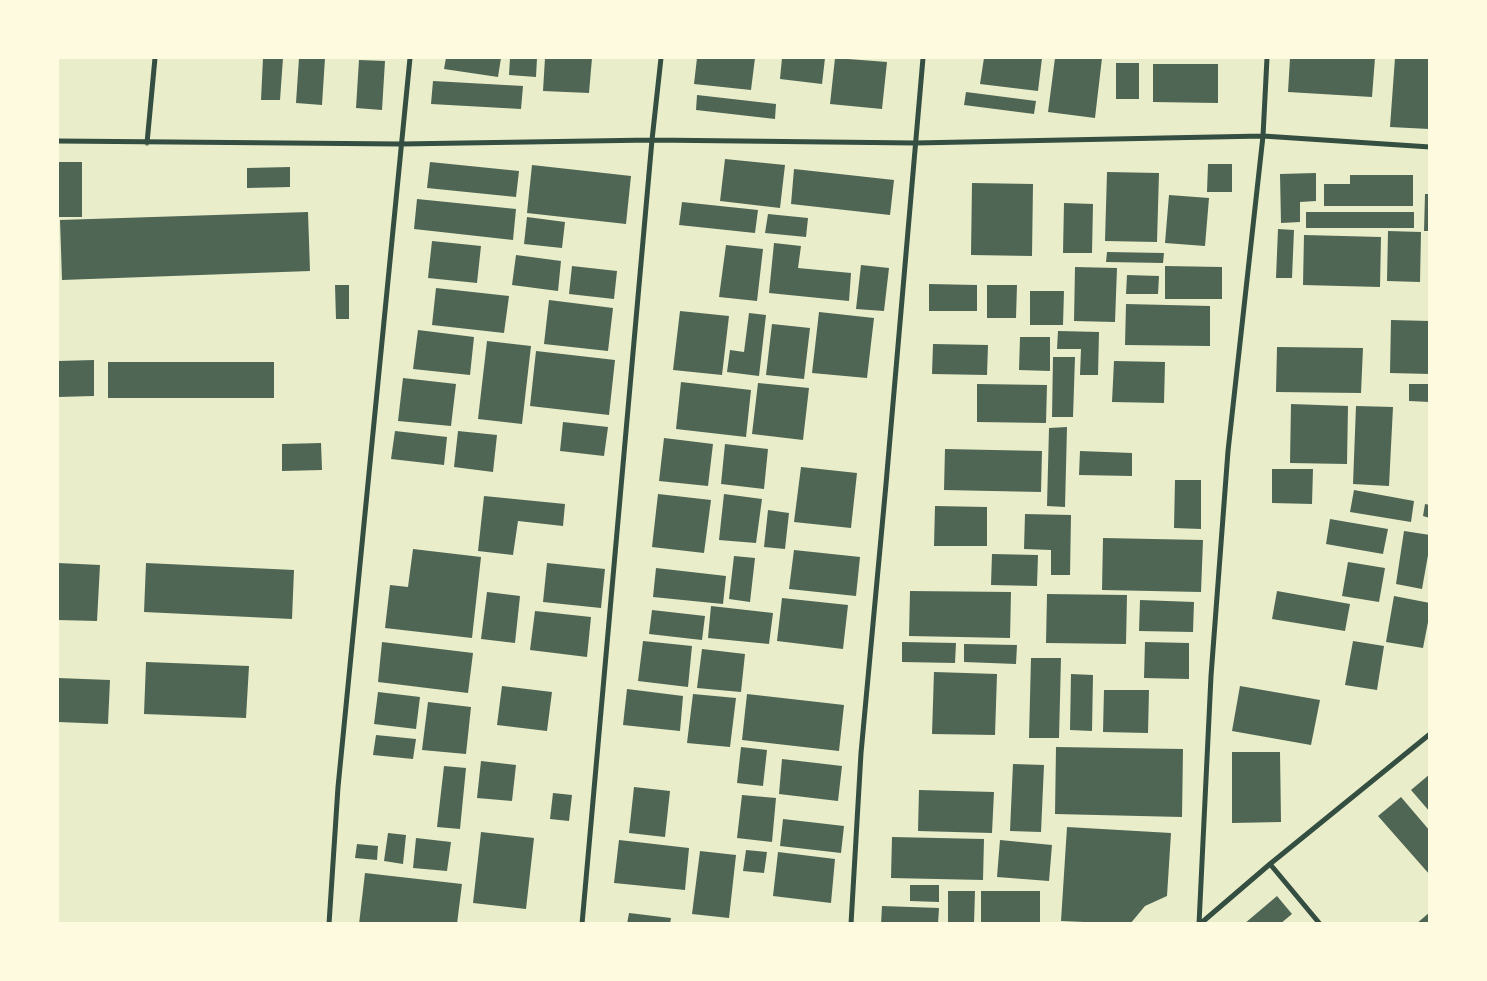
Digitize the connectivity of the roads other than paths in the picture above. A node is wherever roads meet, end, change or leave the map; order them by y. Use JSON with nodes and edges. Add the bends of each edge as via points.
{"nodes":[{"id":1,"x":155,"y":58,"type":"edge"},
{"id":2,"x":410,"y":58,"type":"edge"},
{"id":3,"x":661,"y":58,"type":"edge"},
{"id":4,"x":923,"y":58,"type":"edge"},
{"id":5,"x":1267,"y":58,"type":"edge"},
{"id":6,"x":1263,"y":136,"type":"junction"},
{"id":7,"x":652,"y":140,"type":"junction"},
{"id":8,"x":58,"y":141,"type":"edge"},
{"id":9,"x":146,"y":143,"type":"junction"},
{"id":10,"x":915,"y":143,"type":"junction"},
{"id":11,"x":401,"y":144,"type":"junction"},
{"id":12,"x":1430,"y":147,"type":"edge"},
{"id":13,"x":1430,"y":734,"type":"edge"},
{"id":14,"x":1270,"y":864,"type":"junction"},
{"id":15,"x":329,"y":924,"type":"edge"},
{"id":16,"x":582,"y":924,"type":"edge"},
{"id":17,"x":850,"y":924,"type":"edge"},
{"id":18,"x":1200,"y":924,"type":"edge"},
{"id":19,"x":1320,"y":924,"type":"edge"}],
"edges":[{"from":1,"to":9,"type":"street"},
{"from":2,"to":11,"type":"street"},
{"from":3,"to":7,"type":"street"},
{"from":4,"to":10,"type":"street"},
{"from":5,"to":6,"type":"street"},
{"from":6,"to":10,"type":"street"},
{"from":6,"to":12,"type":"street"},
{"from":6,"to":18,"type":"street","via":[[1228,451],[1211,676]]},
{"from":7,"to":10,"type":"street"},
{"from":7,"to":11,"type":"street"},
{"from":7,"to":16,"type":"street"},
{"from":8,"to":9,"type":"street"},
{"from":9,"to":11,"type":"street"},
{"from":10,"to":17,"type":"street","via":[[861,753]]},
{"from":11,"to":15,"type":"street","via":[[338,787]]},
{"from":13,"to":14,"type":"street"},
{"from":14,"to":18,"type":"street"},
{"from":14,"to":19,"type":"street"}]}
